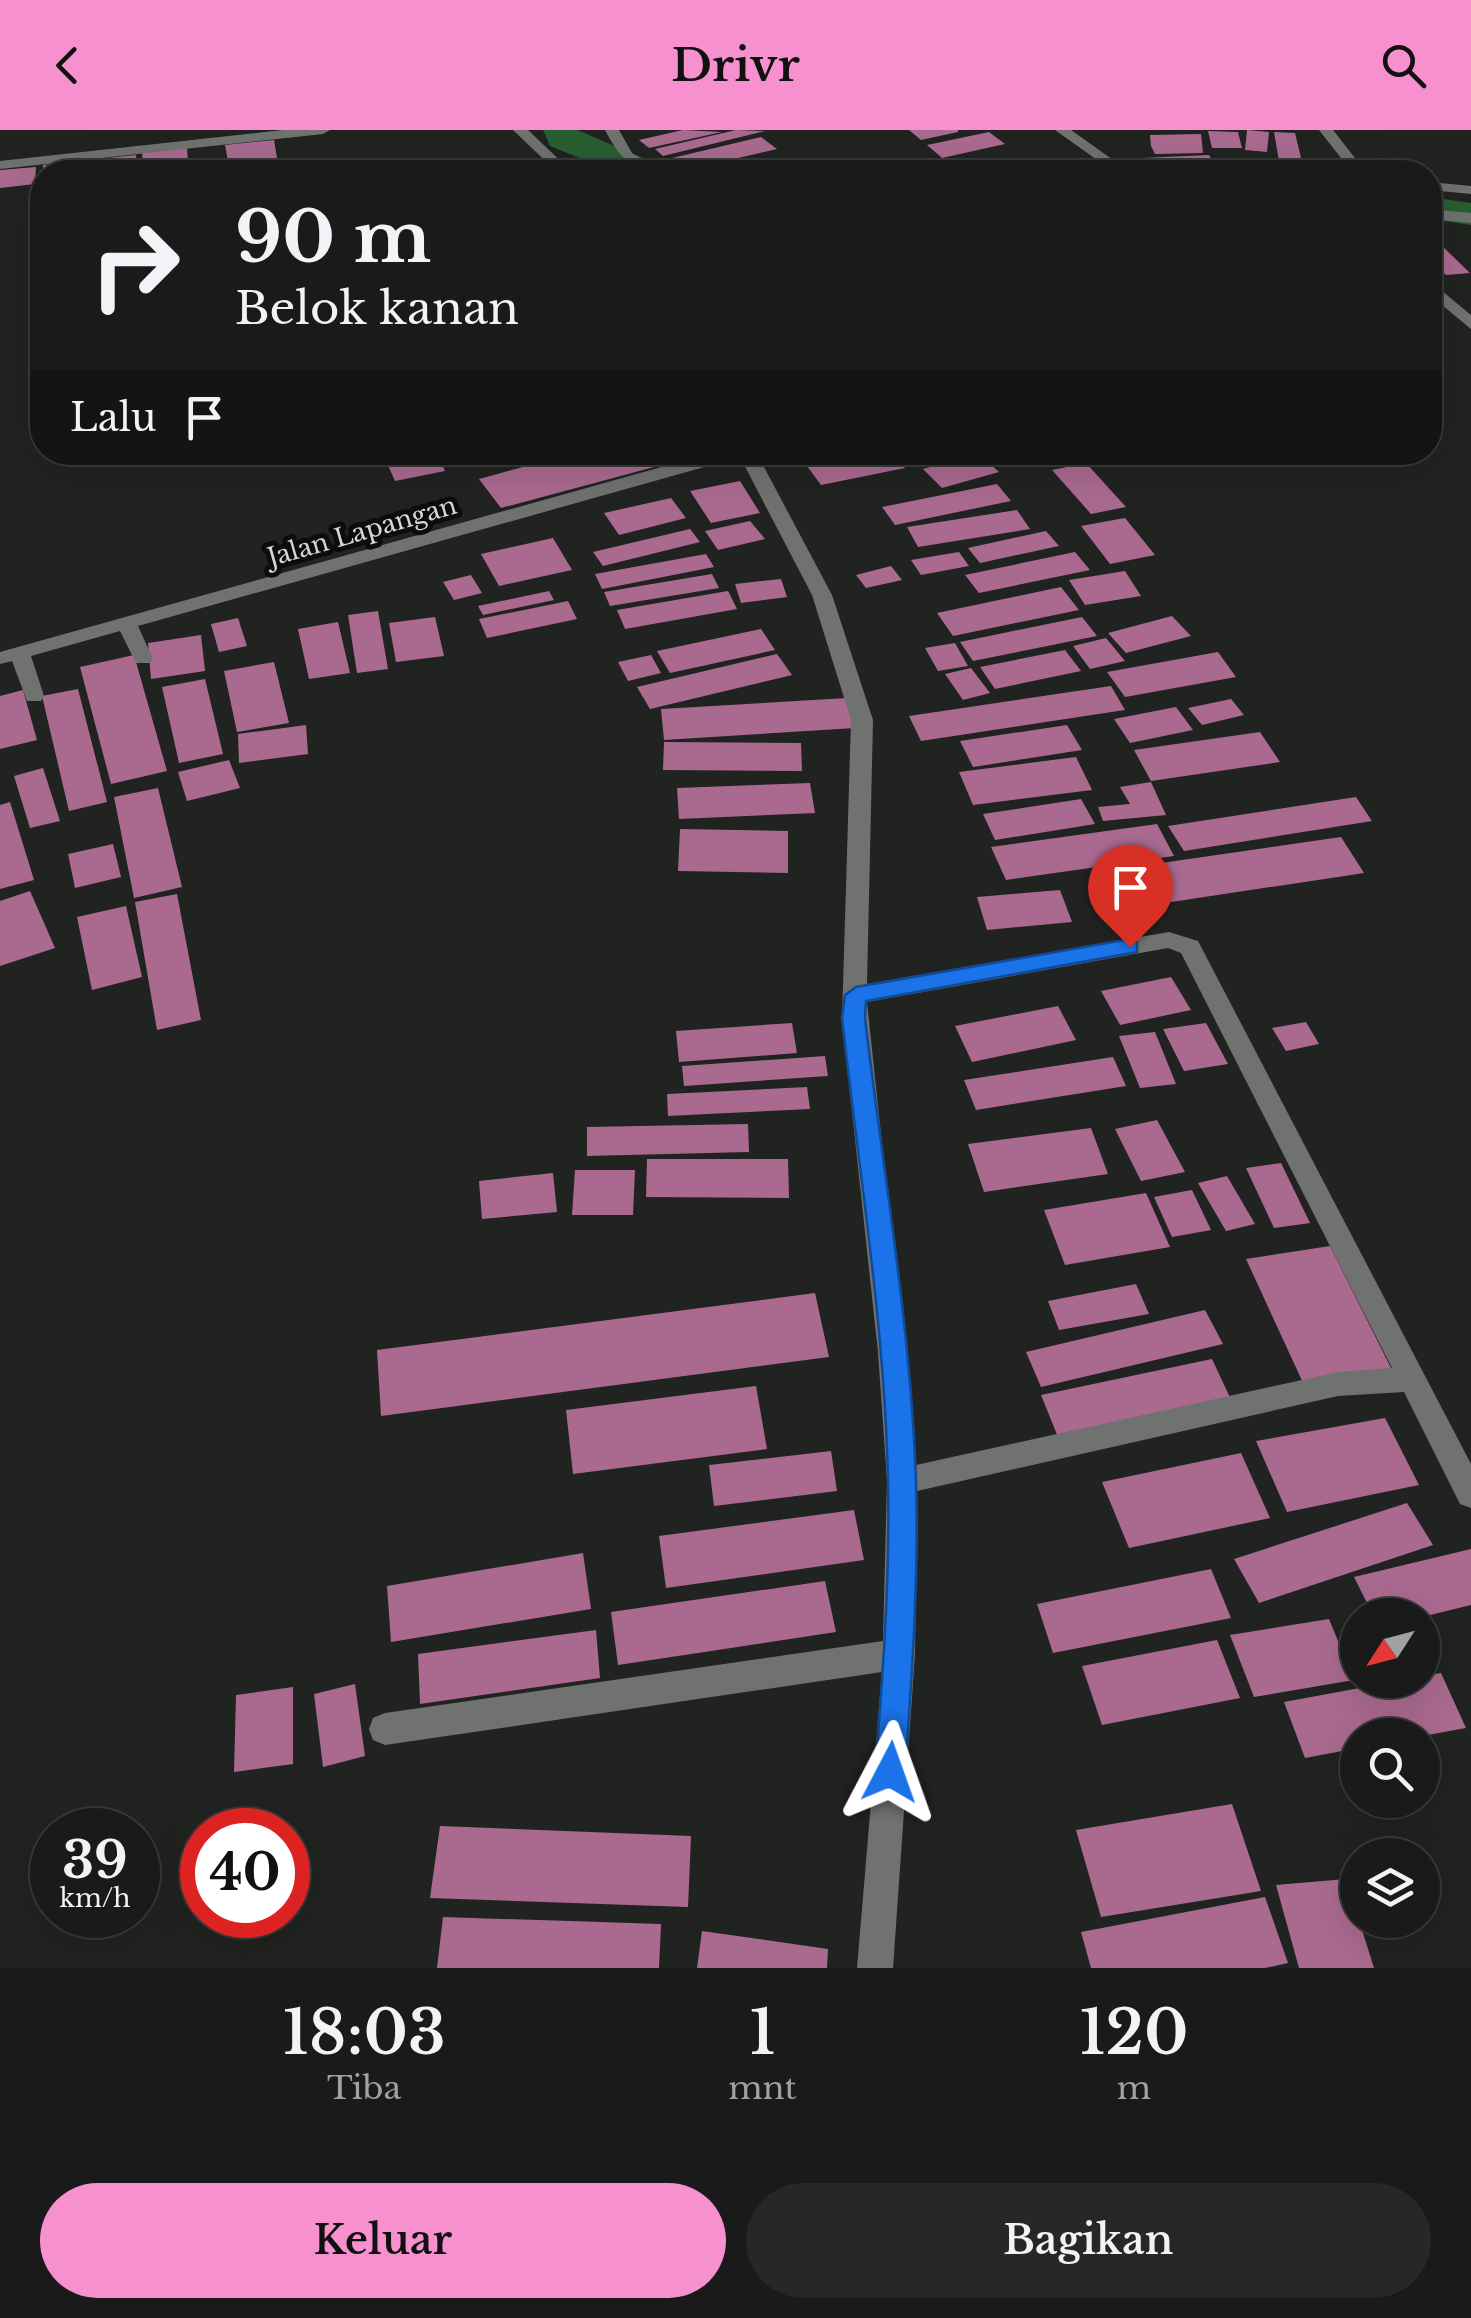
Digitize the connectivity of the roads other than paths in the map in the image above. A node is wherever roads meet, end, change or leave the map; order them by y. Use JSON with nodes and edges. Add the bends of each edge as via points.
{"nodes":[{"id":1,"x":323,"y":130,"type":"edge"},
{"id":2,"x":520,"y":130,"type":"edge"},
{"id":3,"x":612,"y":130,"type":"edge"},
{"id":4,"x":1062,"y":130,"type":"edge"},
{"id":5,"x":1326,"y":130,"type":"edge"},
{"id":6,"x":46,"y":160,"type":"edge"},
{"id":7,"x":552,"y":160,"type":"edge"},
{"id":8,"x":634,"y":160,"type":"edge"},
{"id":9,"x":1106,"y":160,"type":"edge"},
{"id":10,"x":1350,"y":160,"type":"edge"},
{"id":11,"x":30,"y":162,"type":"edge"},
{"id":12,"x":0,"y":165,"type":"edge"},
{"id":13,"x":1442,"y":187,"type":"edge"},
{"id":14,"x":1471,"y":190,"type":"edge"},
{"id":15,"x":1442,"y":215,"type":"edge"},
{"id":16,"x":1471,"y":218,"type":"edge"},
{"id":17,"x":1442,"y":297,"type":"edge"},
{"id":18,"x":1471,"y":324,"type":"edge"},
{"id":19,"x":691,"y":465,"type":"edge"},
{"id":20,"x":754,"y":465,"type":"edge"},
{"id":21,"x":126,"y":623,"type":"junction"},
{"id":22,"x":10,"y":656,"type":"edge"},
{"id":23,"x":143,"y":659,"type":"dead end"},
{"id":24,"x":34,"y":696,"type":"dead end"},
{"id":25,"x":856,"y":985,"type":"junction"},
{"id":26,"x":1412,"y":1380,"type":"junction"},
{"id":27,"x":902,"y":1481,"type":"junction"},
{"id":28,"x":1471,"y":1494,"type":"edge"},
{"id":29,"x":899,"y":1654,"type":"junction"},
{"id":30,"x":384,"y":1729,"type":"dead end"},
{"id":31,"x":875,"y":1968,"type":"edge"}],
"edges":[{"from":1,"to":6,"type":"street"},
{"from":2,"to":7,"type":"street"},
{"from":3,"to":8,"type":"street"},
{"from":4,"to":9,"type":"street"},
{"from":5,"to":10,"type":"street"},
{"from":11,"to":12,"type":"street"},
{"from":13,"to":14,"type":"street"},
{"from":15,"to":16,"type":"street"},
{"from":17,"to":18,"type":"street"},
{"from":19,"to":21,"type":"street","name":"Jalan Lapangan"},
{"from":20,"to":25,"type":"street","via":[[822,594],[862,720]]},
{"from":21,"to":22,"type":"street","name":"Jalan Lapangan"},
{"from":21,"to":23,"type":"street"},
{"from":22,"to":24,"type":"street"},
{"from":25,"to":26,"type":"street","via":[[1169,940],[1190,947]]},
{"from":25,"to":27,"type":"street","via":[[854,1018]]},
{"from":26,"to":27,"type":"street","via":[[1338,1384]]},
{"from":26,"to":28,"type":"street"},
{"from":27,"to":29,"type":"street"},
{"from":29,"to":30,"type":"street"},
{"from":29,"to":31,"type":"street"}]}
